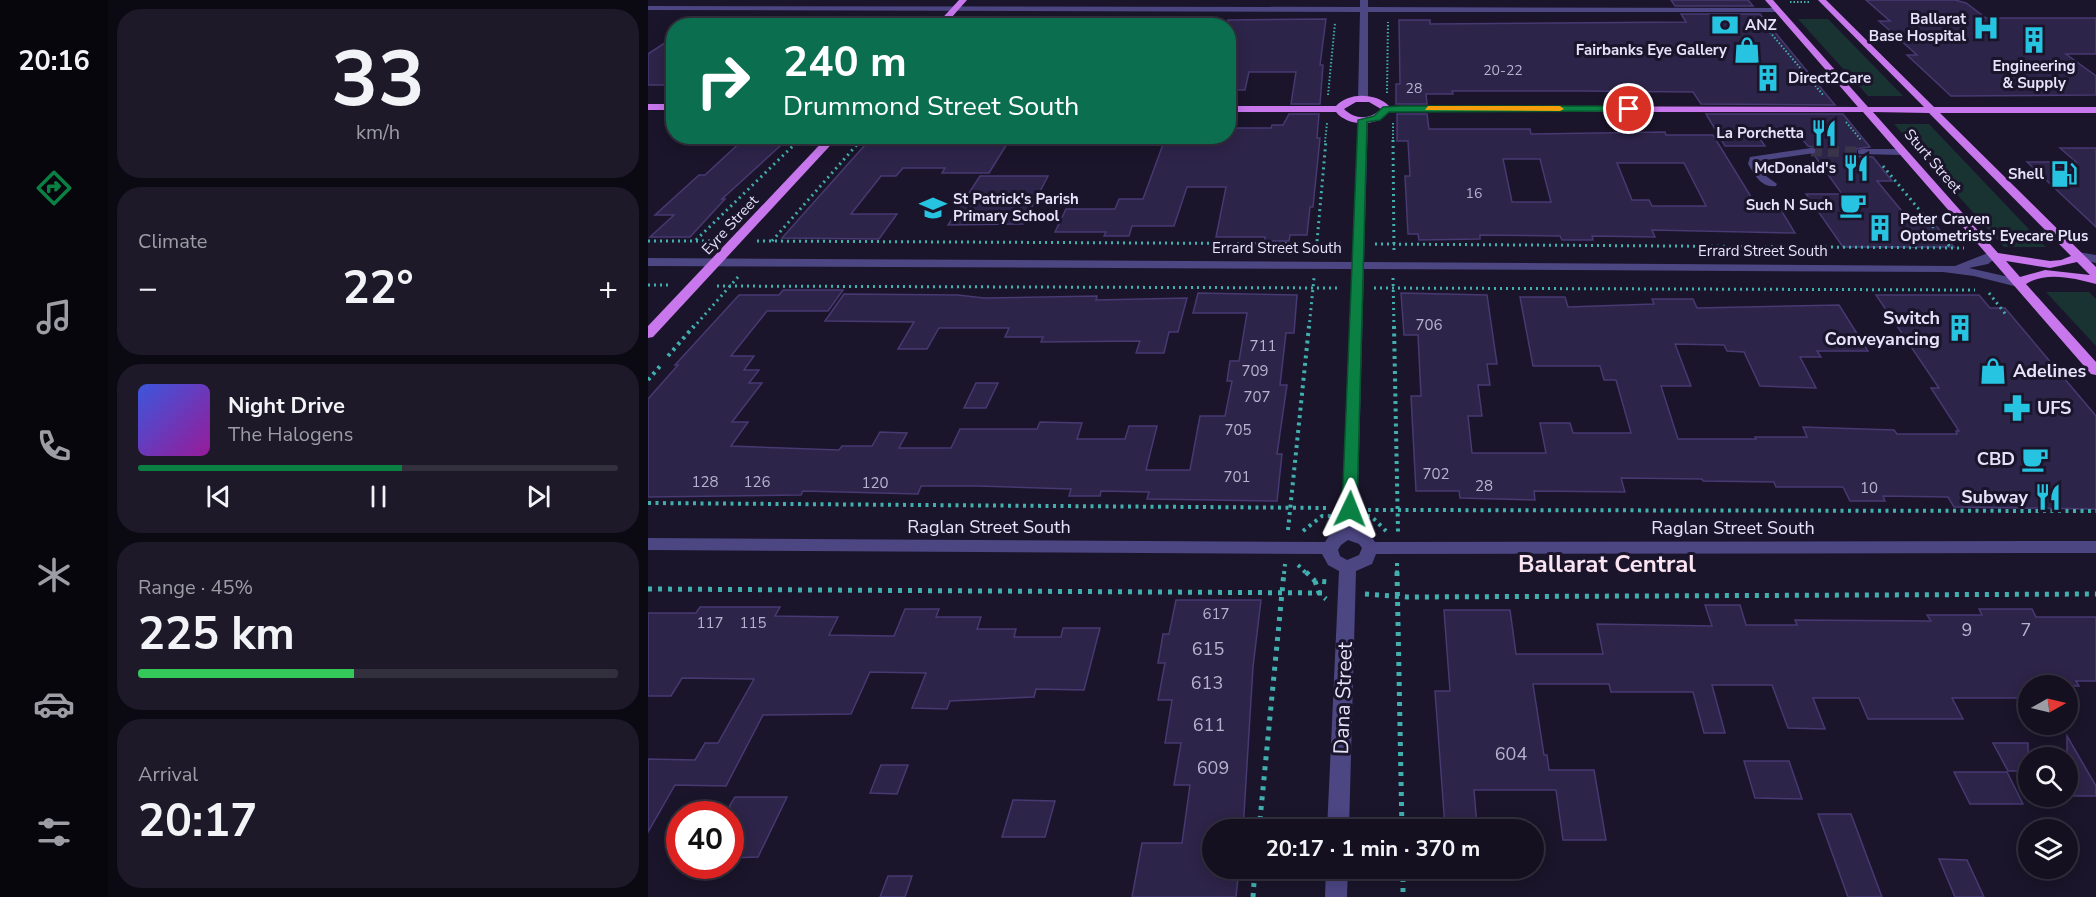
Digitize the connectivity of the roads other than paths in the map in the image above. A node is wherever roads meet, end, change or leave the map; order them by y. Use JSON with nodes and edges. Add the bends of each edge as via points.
{"nodes":[{"id":1,"x":861,"y":0,"type":"edge"},
{"id":2,"x":963,"y":0,"type":"edge"},
{"id":3,"x":1062,"y":0,"type":"edge"},
{"id":4,"x":1464,"y":0,"type":"edge"},
{"id":5,"x":1667,"y":0,"type":"edge"},
{"id":6,"x":1769,"y":0,"type":"edge"},
{"id":7,"x":1821,"y":0,"type":"edge"},
{"id":8,"x":1263,"y":4,"type":"edge"},
{"id":9,"x":1364,"y":4,"type":"edge"},
{"id":10,"x":648,"y":8,"type":"edge"},
{"id":11,"x":852,"y":8,"type":"junction"},
{"id":12,"x":955,"y":8,"type":"junction"},
{"id":13,"x":1056,"y":8,"type":"junction"},
{"id":14,"x":1466,"y":9,"type":"junction"},
{"id":15,"x":1674,"y":9,"type":"junction"},
{"id":16,"x":1777,"y":10,"type":"junction"},
{"id":17,"x":946,"y":18,"type":"edge"},
{"id":18,"x":1363,"y":99,"type":"junction"},
{"id":19,"x":648,"y":107,"type":"edge"},
{"id":20,"x":666,"y":107,"type":"edge"},
{"id":21,"x":1236,"y":109,"type":"edge"},
{"id":22,"x":1339,"y":109,"type":"junction"},
{"id":23,"x":1386,"y":109,"type":"junction"},
{"id":24,"x":1865,"y":109,"type":"junction"},
{"id":25,"x":1931,"y":110,"type":"junction"},
{"id":26,"x":2096,"y":110,"type":"edge"},
{"id":27,"x":1362,"y":120,"type":"junction"},
{"id":28,"x":827,"y":144,"type":"edge"},
{"id":29,"x":1811,"y":151,"type":"tunnel mouth"},
{"id":30,"x":1866,"y":152,"type":"tunnel mouth"},
{"id":31,"x":1902,"y":152,"type":"junction"},
{"id":32,"x":1772,"y":184,"type":"dead end"},
{"id":33,"x":1990,"y":252,"type":"junction"},
{"id":34,"x":2078,"y":256,"type":"junction"},
{"id":35,"x":2096,"y":259,"type":"edge"},
{"id":36,"x":648,"y":262,"type":"edge"},
{"id":37,"x":716,"y":262,"type":"junction"},
{"id":38,"x":1358,"y":265,"type":"junction"},
{"id":39,"x":1943,"y":268,"type":"junction"},
{"id":40,"x":2096,"y":274,"type":"edge"},
{"id":41,"x":2096,"y":280,"type":"edge"},
{"id":42,"x":2018,"y":283,"type":"junction"},
{"id":43,"x":648,"y":334,"type":"edge"},
{"id":44,"x":2096,"y":371,"type":"edge"},
{"id":45,"x":1349,"y":534,"type":"junction"},
{"id":46,"x":648,"y":544,"type":"edge"},
{"id":47,"x":1329,"y":548,"type":"junction"},
{"id":48,"x":1370,"y":548,"type":"junction"},
{"id":49,"x":2096,"y":548,"type":"edge"},
{"id":50,"x":1347,"y":567,"type":"junction"},
{"id":51,"x":1338,"y":819,"type":"edge"},
{"id":52,"x":1337,"y":879,"type":"edge"},
{"id":53,"x":1336,"y":897,"type":"edge"}],
"edges":[{"from":1,"to":11,"type":"street"},
{"from":2,"to":12,"type":"main road"},
{"from":3,"to":13,"type":"street"},
{"from":4,"to":14,"type":"street"},
{"from":5,"to":15,"type":"street"},
{"from":6,"to":16,"type":"main road","name":"Sturt Street"},
{"from":7,"to":25,"type":"main road","name":"Sturt Street"},
{"from":8,"to":9,"type":"street"},
{"from":8,"to":13,"type":"street"},
{"from":9,"to":14,"type":"street"},
{"from":9,"to":18,"type":"street"},
{"from":10,"to":11,"type":"street"},
{"from":11,"to":12,"type":"street"},
{"from":12,"to":13,"type":"street"},
{"from":12,"to":17,"type":"main road"},
{"from":14,"to":15,"type":"street"},
{"from":15,"to":16,"type":"street"},
{"from":16,"to":24,"type":"main road","name":"Sturt Street"},
{"from":18,"to":22,"type":"main road","via":[[1346,102]]},
{"from":18,"to":23,"type":"main road","via":[[1379,102]]},
{"from":19,"to":20,"type":"main road"},
{"from":21,"to":22,"type":"main road"},
{"from":22,"to":27,"type":"main road","via":[[1343,116]]},
{"from":23,"to":24,"type":"main road"},
{"from":23,"to":27,"type":"main road","via":[[1377,118]]},
{"from":24,"to":25,"type":"main road"},
{"from":24,"to":31,"type":"main road","name":"Sturt Street"},
{"from":25,"to":26,"type":"main road"},
{"from":25,"to":34,"type":"main road","name":"Sturt Street"},
{"from":27,"to":38,"type":"street"},
{"from":28,"to":37,"type":"main road","name":"Eyre Street"},
{"from":29,"to":32,"type":"street","via":[[1743,158],[1752,178]]},
{"from":30,"to":31,"type":"street"},
{"from":31,"to":33,"type":"main road","name":"Sturt Street"},
{"from":33,"to":34,"type":"main road","via":[[2039,264],[2068,262]]},
{"from":33,"to":39,"type":"street","name":"Errard Street South","via":[[1984,261]]},
{"from":33,"to":42,"type":"main road","name":"Sturt Street"},
{"from":34,"to":35,"type":"street"},
{"from":34,"to":40,"type":"main road","name":"Sturt Street"},
{"from":36,"to":37,"type":"street","name":"Errard Street South"},
{"from":37,"to":38,"type":"street","name":"Errard Street South"},
{"from":37,"to":43,"type":"main road","name":"Eyre Street"},
{"from":38,"to":39,"type":"street","name":"Errard Street South"},
{"from":38,"to":45,"type":"street"},
{"from":39,"to":42,"type":"street","name":"Errard Street South"},
{"from":41,"to":42,"type":"main road","via":[[2047,274]]},
{"from":42,"to":44,"type":"main road","name":"Sturt Street"},
{"from":45,"to":47,"type":"street","via":[[1338,537]]},
{"from":45,"to":48,"type":"street","via":[[1365,540]]},
{"from":46,"to":47,"type":"street","name":"Raglan Street South"},
{"from":47,"to":50,"type":"street","via":[[1335,562]]},
{"from":48,"to":49,"type":"street","name":"Raglan Street South"},
{"from":48,"to":50,"type":"street","via":[[1366,559]]},
{"from":50,"to":51,"type":"street","name":"Dana Street"},
{"from":52,"to":53,"type":"street"}]}
